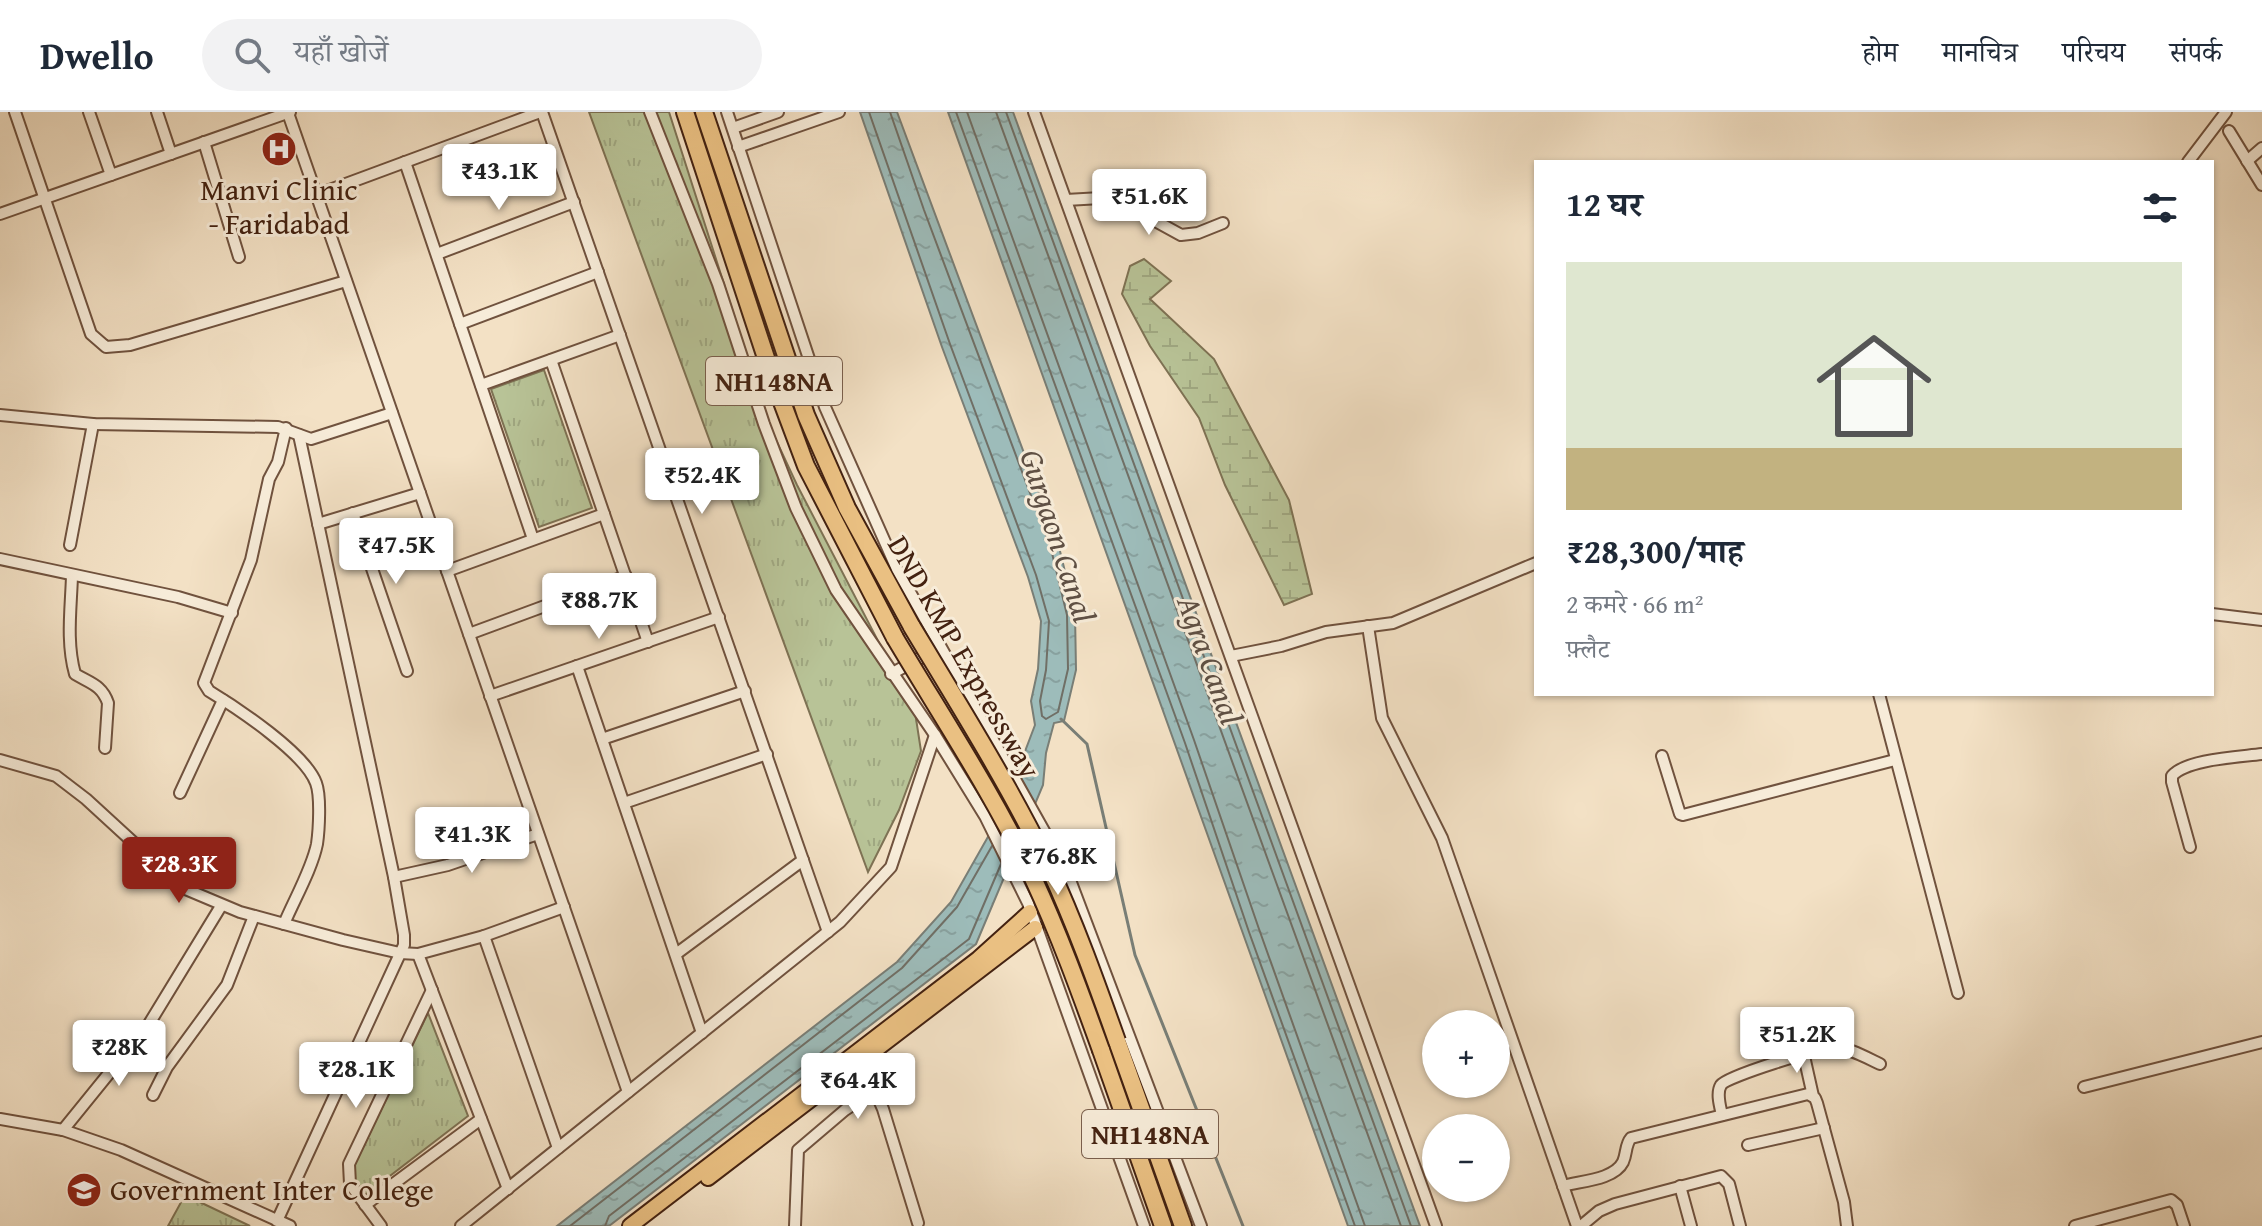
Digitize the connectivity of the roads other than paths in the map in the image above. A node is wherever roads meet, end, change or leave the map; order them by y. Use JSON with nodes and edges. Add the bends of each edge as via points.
{"nodes":[{"id":1,"x":15,"y":112,"type":"edge"},
{"id":2,"x":89,"y":112,"type":"edge"},
{"id":3,"x":157,"y":112,"type":"edge"},
{"id":4,"x":289,"y":112,"type":"edge"},
{"id":5,"x":541,"y":112,"type":"edge"},
{"id":6,"x":650,"y":112,"type":"edge"},
{"id":7,"x":685,"y":112,"type":"edge"},
{"id":8,"x":704,"y":112,"type":"edge"},
{"id":9,"x":727,"y":112,"type":"edge"},
{"id":10,"x":778,"y":112,"type":"edge"},
{"id":11,"x":839,"y":112,"type":"edge"},
{"id":12,"x":1034,"y":112,"type":"edge"},
{"id":13,"x":2226,"y":112,"type":"edge"},
{"id":14,"x":733,"y":128,"type":"junction"},
{"id":15,"x":2229,"y":131,"type":"dead end"},
{"id":16,"x":204,"y":142,"type":"junction"},
{"id":17,"x":738,"y":147,"type":"junction"},
{"id":18,"x":2262,"y":148,"type":"edge"},
{"id":19,"x":171,"y":154,"type":"junction"},
{"id":20,"x":2190,"y":160,"type":"edge"},
{"id":21,"x":2247,"y":161,"type":"junction"},
{"id":22,"x":405,"y":162,"type":"junction"},
{"id":23,"x":111,"y":175,"type":"junction"},
{"id":24,"x":2262,"y":185,"type":"edge"},
{"id":25,"x":316,"y":195,"type":"junction"},
{"id":26,"x":46,"y":199,"type":"junction"},
{"id":27,"x":1066,"y":200,"type":"junction"},
{"id":28,"x":574,"y":202,"type":"junction"},
{"id":29,"x":0,"y":214,"type":"edge"},
{"id":30,"x":1223,"y":223,"type":"dead end"},
{"id":31,"x":437,"y":254,"type":"junction"},
{"id":32,"x":239,"y":257,"type":"dead end"},
{"id":33,"x":598,"y":272,"type":"junction"},
{"id":34,"x":346,"y":281,"type":"junction"},
{"id":35,"x":460,"y":324,"type":"junction"},
{"id":36,"x":620,"y":335,"type":"junction"},
{"id":37,"x":551,"y":360,"type":"junction"},
{"id":38,"x":481,"y":385,"type":"junction"},
{"id":39,"x":392,"y":413,"type":"junction"},
{"id":40,"x":0,"y":415,"type":"edge"},
{"id":41,"x":93,"y":424,"type":"junction"},
{"id":42,"x":286,"y":428,"type":"junction"},
{"id":43,"x":299,"y":435,"type":"junction"},
{"id":44,"x":420,"y":493,"type":"junction"},
{"id":45,"x":353,"y":513,"type":"junction"},
{"id":46,"x":604,"y":514,"type":"junction"},
{"id":47,"x":318,"y":524,"type":"junction"},
{"id":48,"x":533,"y":539,"type":"junction"},
{"id":49,"x":70,"y":545,"type":"dead end"},
{"id":50,"x":0,"y":559,"type":"edge"},
{"id":51,"x":1534,"y":564,"type":"edge"},
{"id":52,"x":447,"y":571,"type":"junction"},
{"id":53,"x":72,"y":576,"type":"junction"},
{"id":54,"x":626,"y":576,"type":"junction"},
{"id":55,"x":232,"y":613,"type":"junction"},
{"id":56,"x":2214,"y":614,"type":"edge"},
{"id":57,"x":719,"y":617,"type":"junction"},
{"id":58,"x":2262,"y":620,"type":"edge"},
{"id":59,"x":1368,"y":626,"type":"junction"},
{"id":60,"x":469,"y":634,"type":"junction"},
{"id":61,"x":648,"y":642,"type":"junction"},
{"id":62,"x":940,"y":647,"type":"junction"},
{"id":63,"x":1231,"y":656,"type":"junction"},
{"id":64,"x":577,"y":666,"type":"junction"},
{"id":65,"x":407,"y":671,"type":"dead end"},
{"id":66,"x":891,"y":674,"type":"junction"},
{"id":67,"x":745,"y":691,"type":"junction"},
{"id":68,"x":490,"y":696,"type":"junction"},
{"id":69,"x":1879,"y":696,"type":"edge"},
{"id":70,"x":223,"y":700,"type":"junction"},
{"id":71,"x":935,"y":735,"type":"junction"},
{"id":72,"x":602,"y":739,"type":"junction"},
{"id":73,"x":105,"y":748,"type":"dead end"},
{"id":74,"x":767,"y":754,"type":"junction"},
{"id":75,"x":2262,"y":754,"type":"edge"},
{"id":76,"x":1662,"y":756,"type":"dead end"},
{"id":77,"x":0,"y":760,"type":"edge"},
{"id":78,"x":1895,"y":760,"type":"junction"},
{"id":79,"x":180,"y":793,"type":"dead end"},
{"id":80,"x":624,"y":803,"type":"junction"},
{"id":81,"x":538,"y":834,"type":"junction"},
{"id":82,"x":2190,"y":847,"type":"dead end"},
{"id":83,"x":803,"y":860,"type":"junction"},
{"id":84,"x":394,"y":877,"type":"junction"},
{"id":85,"x":221,"y":906,"type":"junction"},
{"id":86,"x":564,"y":907,"type":"junction"},
{"id":87,"x":1030,"y":912,"type":"junction"},
{"id":88,"x":254,"y":916,"type":"junction"},
{"id":89,"x":284,"y":924,"type":"junction"},
{"id":90,"x":1035,"y":928,"type":"junction"},
{"id":91,"x":828,"y":932,"type":"junction"},
{"id":92,"x":484,"y":936,"type":"junction"},
{"id":93,"x":400,"y":953,"type":"junction"},
{"id":94,"x":418,"y":954,"type":"junction"},
{"id":95,"x":676,"y":954,"type":"junction"},
{"id":96,"x":1101,"y":966,"type":"junction"},
{"id":97,"x":1055,"y":984,"type":"junction"},
{"id":98,"x":432,"y":990,"type":"junction"},
{"id":99,"x":1958,"y":993,"type":"dead end"},
{"id":100,"x":702,"y":1033,"type":"junction"},
{"id":101,"x":2262,"y":1042,"type":"edge"},
{"id":102,"x":1804,"y":1056,"type":"junction"},
{"id":103,"x":1880,"y":1064,"type":"dead end"},
{"id":104,"x":2084,"y":1087,"type":"dead end"},
{"id":105,"x":628,"y":1092,"type":"junction"},
{"id":106,"x":153,"y":1095,"type":"dead end"},
{"id":107,"x":1813,"y":1096,"type":"junction"},
{"id":108,"x":1722,"y":1115,"type":"junction"},
{"id":109,"x":0,"y":1119,"type":"edge"},
{"id":110,"x":481,"y":1119,"type":"junction"},
{"id":111,"x":1824,"y":1128,"type":"junction"},
{"id":112,"x":63,"y":1130,"type":"junction"},
{"id":113,"x":1748,"y":1145,"type":"dead end"},
{"id":114,"x":558,"y":1148,"type":"junction"},
{"id":115,"x":1563,"y":1186,"type":"junction"},
{"id":116,"x":1680,"y":1186,"type":"junction"},
{"id":117,"x":508,"y":1189,"type":"junction"},
{"id":118,"x":365,"y":1205,"type":"junction"},
{"id":119,"x":277,"y":1221,"type":"junction"},
{"id":120,"x":918,"y":1223,"type":"dead end"},
{"id":121,"x":290,"y":1226,"type":"edge"},
{"id":122,"x":381,"y":1226,"type":"edge"},
{"id":123,"x":461,"y":1226,"type":"edge"},
{"id":124,"x":630,"y":1226,"type":"edge"},
{"id":125,"x":646,"y":1226,"type":"edge"},
{"id":126,"x":795,"y":1226,"type":"edge"},
{"id":127,"x":1144,"y":1226,"type":"edge"},
{"id":128,"x":1163,"y":1226,"type":"edge"},
{"id":129,"x":1183,"y":1226,"type":"edge"},
{"id":130,"x":1201,"y":1226,"type":"edge"},
{"id":131,"x":1436,"y":1226,"type":"edge"},
{"id":132,"x":1579,"y":1226,"type":"edge"},
{"id":133,"x":1691,"y":1226,"type":"edge"},
{"id":134,"x":1740,"y":1226,"type":"edge"},
{"id":135,"x":1847,"y":1226,"type":"edge"},
{"id":136,"x":2075,"y":1226,"type":"edge"},
{"id":137,"x":2184,"y":1226,"type":"edge"}],
"edges":[{"from":1,"to":26,"type":"street"},
{"from":2,"to":23,"type":"street"},
{"from":3,"to":19,"type":"street"},
{"from":4,"to":16,"type":"street"},
{"from":4,"to":25,"type":"street"},
{"from":5,"to":22,"type":"street"},
{"from":5,"to":28,"type":"street"},
{"from":6,"to":66,"type":"street","via":[[718,284],[796,508],[836,590]]},
{"from":7,"to":128,"type":"highway","name":"DND KMP Expressway","number":"NH148NA","bridge":true,"via":[[806,466],[895,638],[1032,876],[1066,955]]},
{"from":8,"to":129,"type":"highway","name":"DND KMP Expressway","number":"NH148NA","bridge":true,"via":[[806,415],[847,508],[1048,866],[1084,947]]},
{"from":9,"to":14,"type":"street"},
{"from":10,"to":14,"type":"street"},
{"from":11,"to":17,"type":"street"},
{"from":12,"to":27,"type":"street"},
{"from":13,"to":20,"type":"street"},
{"from":14,"to":17,"type":"street"},
{"from":15,"to":21,"type":"street"},
{"from":16,"to":19,"type":"street"},
{"from":16,"to":32,"type":"street"},
{"from":17,"to":62,"type":"street","via":[[825,407],[897,569]]},
{"from":18,"to":21,"type":"street"},
{"from":19,"to":23,"type":"street"},
{"from":21,"to":24,"type":"street"},
{"from":22,"to":25,"type":"street"},
{"from":22,"to":31,"type":"street"},
{"from":23,"to":26,"type":"street"},
{"from":25,"to":34,"type":"street"},
{"from":26,"to":29,"type":"street"},
{"from":26,"to":34,"type":"street","via":[[91,334],[106,347],[130,345]]},
{"from":27,"to":30,"type":"street","via":[[1119,201],[1181,235]]},
{"from":27,"to":63,"type":"street"},
{"from":28,"to":31,"type":"street"},
{"from":28,"to":33,"type":"street"},
{"from":31,"to":35,"type":"street"},
{"from":33,"to":35,"type":"street"},
{"from":33,"to":36,"type":"street"},
{"from":34,"to":39,"type":"street"},
{"from":35,"to":38,"type":"street"},
{"from":36,"to":37,"type":"street"},
{"from":36,"to":57,"type":"street"},
{"from":37,"to":38,"type":"street"},
{"from":37,"to":46,"type":"street"},
{"from":38,"to":48,"type":"street"},
{"from":39,"to":43,"type":"street","via":[[321,438]]},
{"from":39,"to":44,"type":"street"},
{"from":40,"to":41,"type":"street"},
{"from":41,"to":42,"type":"street"},
{"from":41,"to":49,"type":"street"},
{"from":42,"to":43,"type":"street"},
{"from":42,"to":55,"type":"street"},
{"from":43,"to":47,"type":"street"},
{"from":44,"to":45,"type":"street"},
{"from":44,"to":52,"type":"street"},
{"from":45,"to":47,"type":"street"},
{"from":45,"to":65,"type":"street"},
{"from":46,"to":48,"type":"street"},
{"from":46,"to":54,"type":"street"},
{"from":47,"to":84,"type":"street"},
{"from":48,"to":52,"type":"street"},
{"from":50,"to":53,"type":"street"},
{"from":51,"to":59,"type":"street","via":[[1393,623]]},
{"from":52,"to":60,"type":"street"},
{"from":53,"to":55,"type":"street"},
{"from":53,"to":73,"type":"street","via":[[73,668],[106,697]]},
{"from":54,"to":60,"type":"street"},
{"from":54,"to":61,"type":"street"},
{"from":55,"to":70,"type":"street","via":[[204,679]]},
{"from":56,"to":58,"type":"street"},
{"from":57,"to":61,"type":"street"},
{"from":57,"to":67,"type":"street"},
{"from":59,"to":63,"type":"street"},
{"from":59,"to":115,"type":"street","via":[[1382,718],[1442,838]]},
{"from":60,"to":68,"type":"street"},
{"from":61,"to":64,"type":"street"},
{"from":62,"to":66,"type":"street"},
{"from":62,"to":96,"type":"street","via":[[1067,872]]},
{"from":63,"to":131,"type":"street"},
{"from":64,"to":68,"type":"street"},
{"from":64,"to":72,"type":"street"},
{"from":66,"to":71,"type":"street"},
{"from":67,"to":72,"type":"street"},
{"from":67,"to":74,"type":"street"},
{"from":68,"to":81,"type":"street"},
{"from":69,"to":78,"type":"street"},
{"from":70,"to":79,"type":"street"},
{"from":70,"to":89,"type":"street","via":[[259,724],[306,767],[316,784],[317,846]]},
{"from":71,"to":87,"type":"street","via":[[992,830]]},
{"from":71,"to":91,"type":"street","via":[[891,867]]},
{"from":72,"to":80,"type":"street"},
{"from":74,"to":80,"type":"street"},
{"from":74,"to":83,"type":"street"},
{"from":75,"to":82,"type":"street","via":[[2175,771],[2172,782]]},
{"from":76,"to":78,"type":"street","via":[[1674,803],[1683,815]]},
{"from":77,"to":85,"type":"street","via":[[56,776],[183,888]]},
{"from":78,"to":99,"type":"street"},
{"from":80,"to":95,"type":"street"},
{"from":81,"to":84,"type":"street"},
{"from":81,"to":86,"type":"street"},
{"from":83,"to":91,"type":"street"},
{"from":83,"to":95,"type":"street"},
{"from":84,"to":93,"type":"street","via":[[404,935]]},
{"from":85,"to":88,"type":"street"},
{"from":85,"to":112,"type":"street","via":[[149,1024]]},
{"from":86,"to":92,"type":"street"},
{"from":86,"to":105,"type":"street"},
{"from":87,"to":90,"type":"street"},
{"from":87,"to":124,"type":"main road","via":[[978,959]]},
{"from":88,"to":89,"type":"street"},
{"from":88,"to":106,"type":"street","via":[[227,985],[167,1067]]},
{"from":89,"to":93,"type":"street"},
{"from":90,"to":97,"type":"street"},
{"from":90,"to":125,"type":"main road"},
{"from":91,"to":100,"type":"street"},
{"from":92,"to":94,"type":"street"},
{"from":92,"to":114,"type":"street"},
{"from":93,"to":94,"type":"street"},
{"from":93,"to":119,"type":"street"},
{"from":94,"to":98,"type":"street"},
{"from":95,"to":100,"type":"street"},
{"from":96,"to":97,"type":"street"},
{"from":96,"to":130,"type":"street"},
{"from":97,"to":127,"type":"street"},
{"from":98,"to":110,"type":"street"},
{"from":98,"to":118,"type":"street","via":[[349,1164],[350,1184]]},
{"from":100,"to":105,"type":"street"},
{"from":101,"to":104,"type":"street"},
{"from":102,"to":103,"type":"street","via":[[1839,1048]]},
{"from":102,"to":107,"type":"street"},
{"from":102,"to":108,"type":"street","via":[[1724,1082],[1719,1093]]},
{"from":105,"to":114,"type":"street"},
{"from":107,"to":108,"type":"street","via":[[1803,1094]]},
{"from":107,"to":111,"type":"street"},
{"from":108,"to":115,"type":"street","via":[[1631,1138],[1615,1171]]},
{"from":109,"to":112,"type":"street"},
{"from":110,"to":117,"type":"street"},
{"from":110,"to":118,"type":"street"},
{"from":111,"to":113,"type":"street"},
{"from":111,"to":135,"type":"street"},
{"from":112,"to":119,"type":"street","via":[[121,1150]]},
{"from":114,"to":117,"type":"street"},
{"from":115,"to":132,"type":"street"},
{"from":116,"to":132,"type":"street","via":[[1607,1207]]},
{"from":116,"to":133,"type":"street"},
{"from":116,"to":134,"type":"street","via":[[1724,1177]]},
{"from":117,"to":123,"type":"street"},
{"from":118,"to":122,"type":"street"},
{"from":119,"to":121,"type":"street"},
{"from":120,"to":126,"type":"street","via":[[883,1109],[869,1094],[798,1150]]},
{"from":136,"to":137,"type":"street","via":[[2171,1200]]}]}
